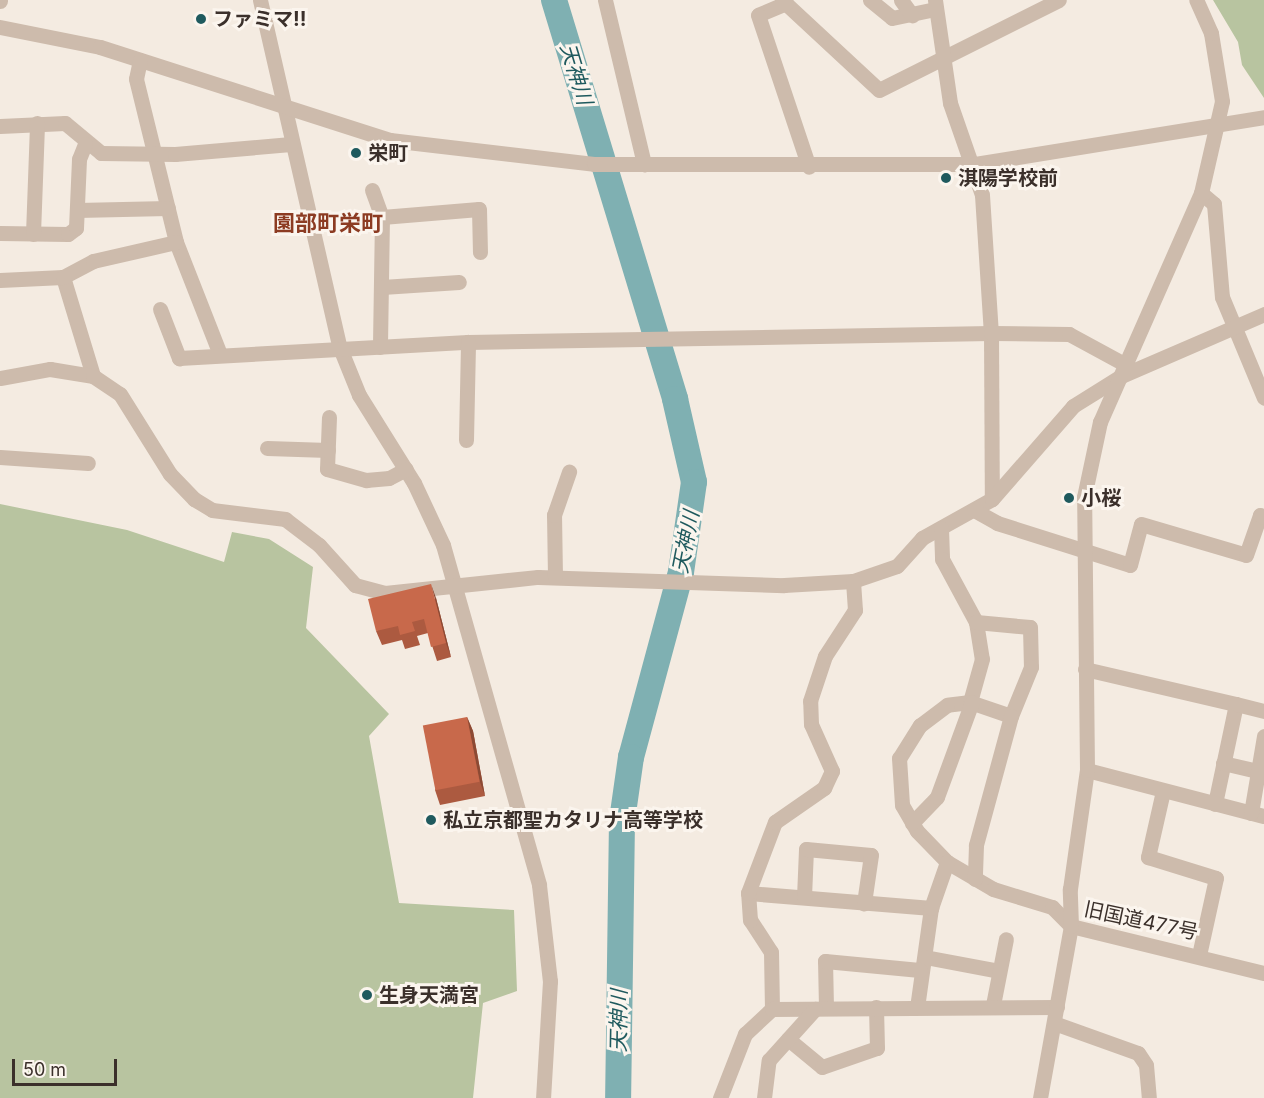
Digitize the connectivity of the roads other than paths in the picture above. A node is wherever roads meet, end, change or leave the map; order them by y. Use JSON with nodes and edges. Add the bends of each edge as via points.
{"nodes":[{"id":1,"x":260,"y":0,"type":"edge"},
{"id":2,"x":605,"y":0,"type":"edge"},
{"id":3,"x":870,"y":0,"type":"edge"},
{"id":4,"x":901,"y":0,"type":"edge"},
{"id":5,"x":1059,"y":0,"type":"edge"},
{"id":6,"x":1196,"y":0,"type":"edge"},
{"id":7,"x":784,"y":2,"type":"edge"},
{"id":8,"x":935,"y":5,"type":"edge"},
{"id":9,"x":912,"y":15,"type":"junction"},
{"id":10,"x":0,"y":27,"type":"edge"},
{"id":11,"x":140,"y":60,"type":"junction"},
{"id":12,"x":942,"y":60,"type":"junction"},
{"id":13,"x":285,"y":110,"type":"junction"},
{"id":14,"x":1264,"y":117,"type":"edge"},
{"id":15,"x":37,"y":123,"type":"junction"},
{"id":16,"x":1215,"y":125,"type":"junction"},
{"id":17,"x":0,"y":126,"type":"edge"},
{"id":18,"x":86,"y":144,"type":"junction"},
{"id":19,"x":291,"y":144,"type":"junction"},
{"id":20,"x":154,"y":153,"type":"junction"},
{"id":21,"x":644,"y":164,"type":"junction"},
{"id":22,"x":975,"y":164,"type":"junction"},
{"id":23,"x":809,"y":167,"type":"junction"},
{"id":24,"x":372,"y":190,"type":"dead end"},
{"id":25,"x":1201,"y":193,"type":"junction"},
{"id":26,"x":168,"y":208,"type":"junction"},
{"id":27,"x":77,"y":210,"type":"junction"},
{"id":28,"x":382,"y":217,"type":"junction"},
{"id":29,"x":0,"y":233,"type":"edge"},
{"id":30,"x":33,"y":234,"type":"junction"},
{"id":31,"x":176,"y":242,"type":"junction"},
{"id":32,"x":480,"y":252,"type":"dead end"},
{"id":33,"x":63,"y":277,"type":"junction"},
{"id":34,"x":0,"y":280,"type":"edge"},
{"id":35,"x":459,"y":282,"type":"dead end"},
{"id":36,"x":382,"y":287,"type":"junction"},
{"id":37,"x":160,"y":309,"type":"dead end"},
{"id":38,"x":1264,"y":314,"type":"edge"},
{"id":39,"x":1236,"y":329,"type":"junction"},
{"id":40,"x":992,"y":333,"type":"junction"},
{"id":41,"x":468,"y":342,"type":"junction"},
{"id":42,"x":380,"y":347,"type":"junction"},
{"id":43,"x":340,"y":348,"type":"junction"},
{"id":44,"x":220,"y":354,"type":"junction"},
{"id":45,"x":1124,"y":371,"type":"junction"},
{"id":46,"x":93,"y":376,"type":"junction"},
{"id":47,"x":0,"y":378,"type":"edge"},
{"id":48,"x":1264,"y":398,"type":"edge"},
{"id":49,"x":329,"y":417,"type":"dead end"},
{"id":50,"x":466,"y":440,"type":"dead end"},
{"id":51,"x":267,"y":448,"type":"dead end"},
{"id":52,"x":328,"y":450,"type":"junction"},
{"id":53,"x":0,"y":457,"type":"edge"},
{"id":54,"x":88,"y":463,"type":"dead end"},
{"id":55,"x":406,"y":470,"type":"junction"},
{"id":56,"x":569,"y":472,"type":"dead end"},
{"id":57,"x":992,"y":499,"type":"junction"},
{"id":58,"x":974,"y":510,"type":"junction"},
{"id":59,"x":1264,"y":517,"type":"edge"},
{"id":60,"x":941,"y":528,"type":"junction"},
{"id":61,"x":1083,"y":552,"type":"junction"},
{"id":62,"x":555,"y":577,"type":"junction"},
{"id":63,"x":853,"y":581,"type":"junction"},
{"id":64,"x":457,"y":583,"type":"junction"},
{"id":65,"x":976,"y":622,"type":"junction"},
{"id":66,"x":1085,"y":669,"type":"junction"},
{"id":67,"x":971,"y":702,"type":"junction"},
{"id":68,"x":1236,"y":704,"type":"junction"},
{"id":69,"x":1264,"y":711,"type":"edge"},
{"id":70,"x":1011,"y":716,"type":"junction"},
{"id":71,"x":1264,"y":736,"type":"edge"},
{"id":72,"x":1224,"y":763,"type":"junction"},
{"id":73,"x":1087,"y":770,"type":"junction"},
{"id":74,"x":1258,"y":771,"type":"junction"},
{"id":75,"x":1162,"y":791,"type":"junction"},
{"id":76,"x":1215,"y":804,"type":"junction"},
{"id":77,"x":1258,"y":815,"type":"edge"},
{"id":78,"x":912,"y":823,"type":"junction"},
{"id":79,"x":947,"y":862,"type":"junction"},
{"id":80,"x":975,"y":879,"type":"junction"},
{"id":81,"x":748,"y":893,"type":"junction"},
{"id":82,"x":804,"y":897,"type":"junction"},
{"id":83,"x":864,"y":903,"type":"junction"},
{"id":84,"x":931,"y":908,"type":"junction"},
{"id":85,"x":1071,"y":926,"type":"junction"},
{"id":86,"x":1006,"y":939,"type":"dead end"},
{"id":87,"x":1199,"y":955,"type":"junction"},
{"id":88,"x":922,"y":964,"type":"junction"},
{"id":89,"x":999,"y":971,"type":"junction"},
{"id":90,"x":1264,"y":974,"type":"edge"},
{"id":91,"x":993,"y":1005,"type":"junction"},
{"id":92,"x":917,"y":1007,"type":"junction"},
{"id":93,"x":821,"y":1008,"type":"junction"},
{"id":94,"x":876,"y":1008,"type":"junction"},
{"id":95,"x":772,"y":1009,"type":"junction"},
{"id":96,"x":1056,"y":1015,"type":"junction"},
{"id":97,"x":788,"y":1039,"type":"junction"},
{"id":98,"x":543,"y":1098,"type":"edge"},
{"id":99,"x":720,"y":1098,"type":"edge"},
{"id":100,"x":764,"y":1098,"type":"edge"},
{"id":101,"x":1040,"y":1098,"type":"edge"},
{"id":102,"x":1149,"y":1098,"type":"edge"}],
"edges":[{"from":1,"to":13,"type":"street"},
{"from":2,"to":21,"type":"street"},
{"from":3,"to":9,"type":"street","via":[[887,16]]},
{"from":4,"to":9,"type":"street"},
{"from":5,"to":12,"type":"street"},
{"from":6,"to":16,"type":"street","via":[[1211,33],[1219,80],[1222,101]]},
{"from":7,"to":12,"type":"street","via":[[879,90]]},
{"from":7,"to":23,"type":"street","via":[[758,15]]},
{"from":8,"to":9,"type":"street"},
{"from":8,"to":12,"type":"street"},
{"from":10,"to":11,"type":"street"},
{"from":11,"to":13,"type":"street"},
{"from":11,"to":20,"type":"street","via":[[136,79]]},
{"from":12,"to":22,"type":"street","via":[[950,103]]},
{"from":13,"to":19,"type":"street"},
{"from":13,"to":21,"type":"street","via":[[390,140],[594,164]]},
{"from":14,"to":16,"type":"street"},
{"from":15,"to":17,"type":"street"},
{"from":15,"to":18,"type":"street","via":[[65,123]]},
{"from":15,"to":30,"type":"street"},
{"from":16,"to":22,"type":"street"},
{"from":16,"to":25,"type":"street"},
{"from":18,"to":20,"type":"street","via":[[101,153]]},
{"from":18,"to":27,"type":"street","via":[[79,159]]},
{"from":19,"to":20,"type":"street"},
{"from":19,"to":43,"type":"street"},
{"from":20,"to":26,"type":"street"},
{"from":21,"to":23,"type":"street"},
{"from":22,"to":23,"type":"street"},
{"from":22,"to":40,"type":"street","via":[[982,195]]},
{"from":24,"to":28,"type":"street"},
{"from":25,"to":39,"type":"street","via":[[1214,204],[1222,297]]},
{"from":25,"to":45,"type":"street"},
{"from":26,"to":27,"type":"street"},
{"from":26,"to":31,"type":"street"},
{"from":27,"to":30,"type":"street","via":[[76,228],[68,234]]},
{"from":28,"to":32,"type":"street","via":[[479,209]]},
{"from":28,"to":36,"type":"street"},
{"from":29,"to":30,"type":"street"},
{"from":31,"to":33,"type":"street","via":[[93,261]]},
{"from":31,"to":44,"type":"street"},
{"from":33,"to":34,"type":"street"},
{"from":33,"to":46,"type":"street"},
{"from":35,"to":36,"type":"street"},
{"from":36,"to":42,"type":"street"},
{"from":37,"to":44,"type":"street","via":[[179,358]]},
{"from":38,"to":39,"type":"street"},
{"from":39,"to":45,"type":"street"},
{"from":39,"to":48,"type":"street"},
{"from":40,"to":41,"type":"street"},
{"from":40,"to":45,"type":"street","via":[[1069,334]]},
{"from":40,"to":57,"type":"street"},
{"from":41,"to":42,"type":"street"},
{"from":41,"to":50,"type":"street"},
{"from":42,"to":43,"type":"street"},
{"from":43,"to":44,"type":"street"},
{"from":43,"to":55,"type":"street","via":[[359,395]]},
{"from":45,"to":57,"type":"street","via":[[1073,406]]},
{"from":45,"to":61,"type":"street","via":[[1100,422],[1084,497]]},
{"from":46,"to":47,"type":"street","via":[[50,369]]},
{"from":46,"to":64,"type":"street","via":[[120,394],[170,474],[212,510],[285,519],[319,545],[355,585],[385,593]]},
{"from":49,"to":52,"type":"street"},
{"from":51,"to":52,"type":"street"},
{"from":52,"to":55,"type":"street","via":[[327,470],[366,480],[389,478]]},
{"from":53,"to":54,"type":"street"},
{"from":55,"to":64,"type":"street"},
{"from":56,"to":62,"type":"street","via":[[554,515]]},
{"from":57,"to":58,"type":"street"},
{"from":58,"to":60,"type":"street"},
{"from":58,"to":61,"type":"street"},
{"from":59,"to":61,"type":"street","via":[[1260,515],[1246,555],[1141,524],[1130,565]]},
{"from":60,"to":63,"type":"street","via":[[922,538],[897,566]]},
{"from":60,"to":65,"type":"street","via":[[942,559]]},
{"from":61,"to":66,"type":"street"},
{"from":62,"to":63,"type":"street"},
{"from":62,"to":64,"type":"street"},
{"from":63,"to":81,"type":"street","via":[[855,610],[825,656],[810,701],[811,724],[832,771],[824,788],[775,822]]},
{"from":64,"to":98,"type":"street","via":[[544,914],[550,981]]},
{"from":65,"to":67,"type":"street","via":[[982,659]]},
{"from":65,"to":70,"type":"street","via":[[1030,627],[1031,667]]},
{"from":66,"to":68,"type":"street"},
{"from":66,"to":73,"type":"street"},
{"from":67,"to":70,"type":"street"},
{"from":67,"to":78,"type":"street","via":[[937,797]]},
{"from":67,"to":78,"type":"street","via":[[946,705],[920,725],[899,758],[898,782]]},
{"from":68,"to":69,"type":"street"},
{"from":68,"to":72,"type":"street"},
{"from":70,"to":80,"type":"street","via":[[976,845]]},
{"from":71,"to":74,"type":"street"},
{"from":72,"to":74,"type":"street"},
{"from":72,"to":76,"type":"street"},
{"from":73,"to":75,"type":"street"},
{"from":73,"to":85,"type":"street","via":[[1070,889]]},
{"from":74,"to":77,"type":"street"},
{"from":75,"to":76,"type":"street"},
{"from":75,"to":87,"type":"street","via":[[1148,857],[1216,878]]},
{"from":76,"to":77,"type":"street"},
{"from":78,"to":79,"type":"street"},
{"from":79,"to":80,"type":"street"},
{"from":79,"to":84,"type":"street"},
{"from":80,"to":85,"type":"street","via":[[1052,907]]},
{"from":81,"to":82,"type":"street"},
{"from":81,"to":95,"type":"street","via":[[750,920],[771,952]]},
{"from":82,"to":83,"type":"street"},
{"from":82,"to":83,"type":"street","via":[[806,849],[871,855]]},
{"from":83,"to":84,"type":"street"},
{"from":84,"to":88,"type":"street"},
{"from":85,"to":87,"type":"street","name":"旧国道477号"},
{"from":85,"to":96,"type":"street","name":"旧国道477号"},
{"from":86,"to":89,"type":"street"},
{"from":87,"to":90,"type":"street","name":"旧国道477号"},
{"from":88,"to":89,"type":"street"},
{"from":88,"to":92,"type":"street"},
{"from":88,"to":93,"type":"street","via":[[825,961]]},
{"from":89,"to":91,"type":"street"},
{"from":91,"to":92,"type":"street"},
{"from":91,"to":96,"type":"street"},
{"from":92,"to":94,"type":"street"},
{"from":93,"to":94,"type":"street"},
{"from":93,"to":95,"type":"street"},
{"from":93,"to":97,"type":"street"},
{"from":94,"to":97,"type":"street","via":[[877,1048],[822,1067]]},
{"from":95,"to":99,"type":"street","via":[[745,1034]]},
{"from":96,"to":101,"type":"street","name":"旧国道477号"},
{"from":96,"to":102,"type":"street","via":[[1138,1053],[1146,1065]]},
{"from":97,"to":100,"type":"street","via":[[769,1060]]}]}
